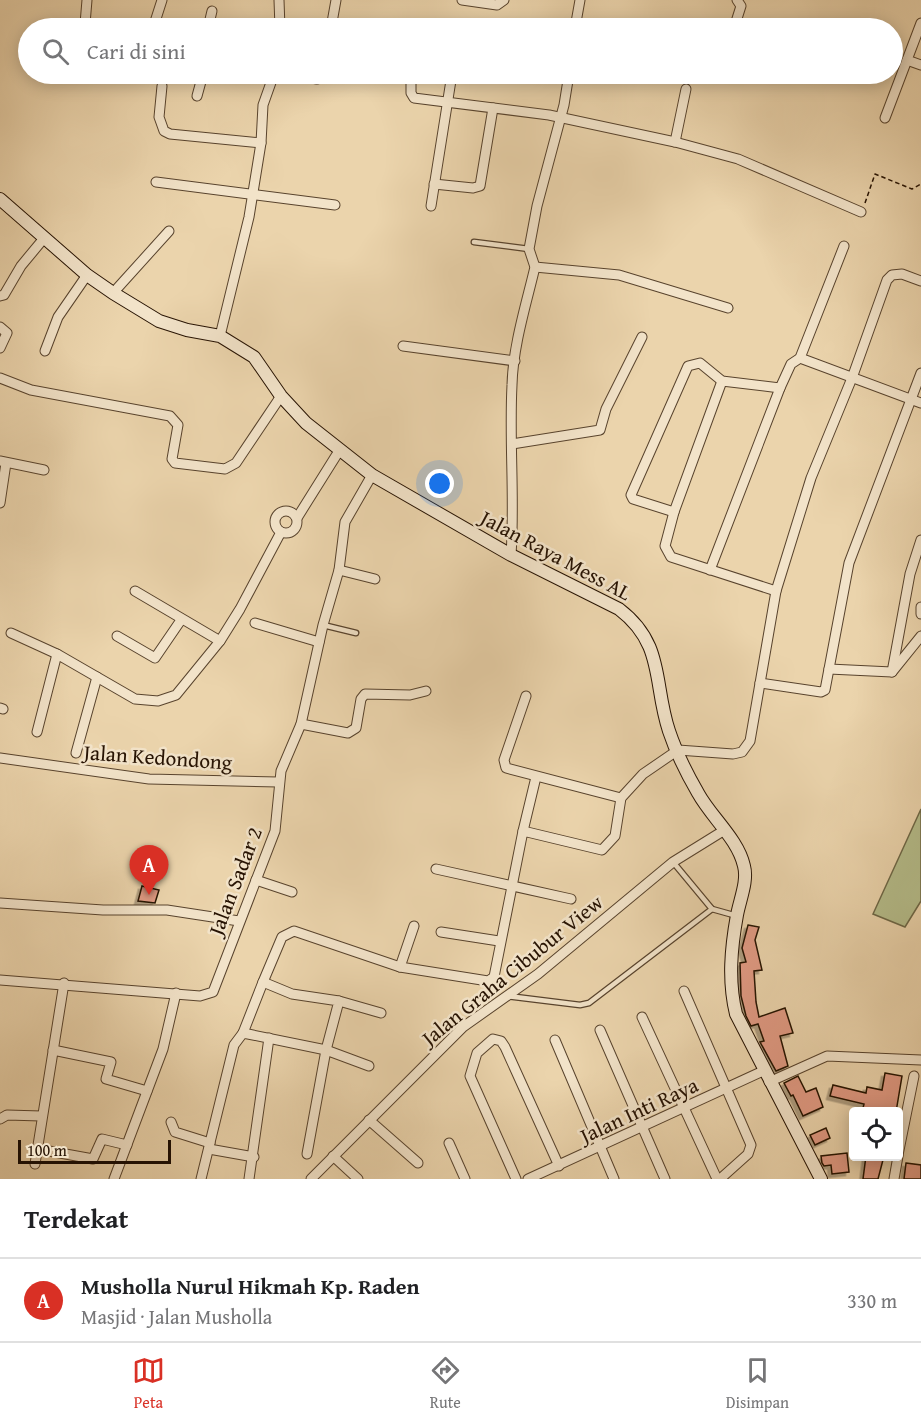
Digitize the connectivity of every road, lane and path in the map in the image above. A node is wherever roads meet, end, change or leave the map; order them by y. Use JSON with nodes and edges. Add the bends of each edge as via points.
{"nodes":[{"id":1,"x":87,"y":0,"type":"edge"},
{"id":2,"x":162,"y":0,"type":"edge"},
{"id":3,"x":279,"y":0,"type":"edge"},
{"id":4,"x":336,"y":0,"type":"edge"},
{"id":5,"x":462,"y":0,"type":"edge"},
{"id":6,"x":504,"y":0,"type":"edge"},
{"id":7,"x":580,"y":0,"type":"edge"},
{"id":8,"x":737,"y":0,"type":"edge"},
{"id":9,"x":212,"y":11,"type":"dead end"},
{"id":10,"x":86,"y":18,"type":"edge"},
{"id":11,"x":156,"y":18,"type":"edge"},
{"id":12,"x":210,"y":18,"type":"edge"},
{"id":13,"x":280,"y":18,"type":"edge"},
{"id":14,"x":333,"y":18,"type":"edge"},
{"id":15,"x":579,"y":18,"type":"edge"},
{"id":16,"x":737,"y":18,"type":"edge"},
{"id":17,"x":921,"y":22,"type":"edge"},
{"id":18,"x":907,"y":60,"type":"junction"},
{"id":19,"x":921,"y":65,"type":"edge"},
{"id":20,"x":903,"y":71,"type":"edge"},
{"id":21,"x":200,"y":84,"type":"edge"},
{"id":22,"x":270,"y":84,"type":"edge"},
{"id":23,"x":411,"y":84,"type":"edge"},
{"id":24,"x":450,"y":84,"type":"edge"},
{"id":25,"x":567,"y":84,"type":"edge"},
{"id":26,"x":898,"y":84,"type":"edge"},
{"id":27,"x":162,"y":86,"type":"dead end"},
{"id":28,"x":686,"y":89,"type":"dead end"},
{"id":29,"x":197,"y":96,"type":"dead end"},
{"id":30,"x":447,"y":102,"type":"junction"},
{"id":31,"x":493,"y":108,"type":"junction"},
{"id":32,"x":561,"y":118,"type":"junction"},
{"id":33,"x":885,"y":118,"type":"dead end"},
{"id":34,"x":675,"y":142,"type":"junction"},
{"id":35,"x":261,"y":143,"type":"junction"},
{"id":36,"x":156,"y":182,"type":"dead end"},
{"id":37,"x":434,"y":184,"type":"junction"},
{"id":38,"x":921,"y":184,"type":"edge"},
{"id":39,"x":254,"y":193,"type":"junction"},
{"id":40,"x":0,"y":199,"type":"edge"},
{"id":41,"x":335,"y":205,"type":"dead end"},
{"id":42,"x":431,"y":206,"type":"dead end"},
{"id":43,"x":861,"y":212,"type":"joint"},
{"id":44,"x":169,"y":231,"type":"dead end"},
{"id":45,"x":45,"y":237,"type":"junction"},
{"id":46,"x":474,"y":242,"type":"dead end"},
{"id":47,"x":844,"y":246,"type":"dead end"},
{"id":48,"x":529,"y":249,"type":"junction"},
{"id":49,"x":535,"y":267,"type":"junction"},
{"id":50,"x":87,"y":275,"type":"junction"},
{"id":51,"x":921,"y":281,"type":"edge"},
{"id":52,"x":113,"y":293,"type":"junction"},
{"id":53,"x":0,"y":296,"type":"edge"},
{"id":54,"x":728,"y":308,"type":"dead end"},
{"id":55,"x":0,"y":327,"type":"edge"},
{"id":56,"x":220,"y":336,"type":"junction"},
{"id":57,"x":642,"y":337,"type":"dead end"},
{"id":58,"x":403,"y":346,"type":"dead end"},
{"id":59,"x":0,"y":348,"type":"edge"},
{"id":60,"x":45,"y":351,"type":"dead end"},
{"id":61,"x":800,"y":358,"type":"junction"},
{"id":62,"x":515,"y":361,"type":"junction"},
{"id":63,"x":921,"y":373,"type":"edge"},
{"id":64,"x":0,"y":378,"type":"edge"},
{"id":65,"x":852,"y":378,"type":"junction"},
{"id":66,"x":722,"y":381,"type":"junction"},
{"id":67,"x":780,"y":388,"type":"junction"},
{"id":68,"x":281,"y":396,"type":"junction"},
{"id":69,"x":916,"y":401,"type":"edge"},
{"id":70,"x":512,"y":444,"type":"junction"},
{"id":71,"x":339,"y":452,"type":"junction"},
{"id":72,"x":3,"y":462,"type":"edge"},
{"id":73,"x":44,"y":470,"type":"dead end"},
{"id":74,"x":372,"y":475,"type":"junction"},
{"id":75,"x":0,"y":503,"type":"edge"},
{"id":76,"x":674,"y":512,"type":"junction"},
{"id":77,"x":297,"y":518,"type":"junction"},
{"id":78,"x":281,"y":532,"type":"junction"},
{"id":79,"x":921,"y":540,"type":"edge"},
{"id":80,"x":510,"y":555,"type":"junction"},
{"id":81,"x":339,"y":570,"type":"junction"},
{"id":82,"x":710,"y":570,"type":"junction"},
{"id":83,"x":375,"y":579,"type":"dead end"},
{"id":84,"x":135,"y":591,"type":"dead end"},
{"id":85,"x":776,"y":591,"type":"junction"},
{"id":86,"x":921,"y":607,"type":"edge"},
{"id":87,"x":921,"y":614,"type":"edge"},
{"id":88,"x":181,"y":621,"type":"junction"},
{"id":89,"x":255,"y":622,"type":"dead end"},
{"id":90,"x":323,"y":625,"type":"junction"},
{"id":91,"x":11,"y":633,"type":"dead end"},
{"id":92,"x":356,"y":633,"type":"dead end"},
{"id":93,"x":117,"y":636,"type":"dead end"},
{"id":94,"x":919,"y":639,"type":"edge"},
{"id":95,"x":220,"y":641,"type":"junction"},
{"id":96,"x":319,"y":642,"type":"junction"},
{"id":97,"x":57,"y":654,"type":"junction"},
{"id":98,"x":829,"y":669,"type":"junction"},
{"id":99,"x":892,"y":672,"type":"junction"},
{"id":100,"x":97,"y":676,"type":"junction"},
{"id":101,"x":760,"y":683,"type":"junction"},
{"id":102,"x":426,"y":691,"type":"dead end"},
{"id":103,"x":526,"y":696,"type":"dead end"},
{"id":104,"x":301,"y":724,"type":"junction"},
{"id":105,"x":37,"y":732,"type":"dead end"},
{"id":106,"x":678,"y":750,"type":"junction"},
{"id":107,"x":76,"y":753,"type":"dead end"},
{"id":108,"x":0,"y":758,"type":"edge"},
{"id":109,"x":536,"y":777,"type":"junction"},
{"id":110,"x":278,"y":782,"type":"junction"},
{"id":111,"x":621,"y":798,"type":"junction"},
{"id":112,"x":523,"y":831,"type":"junction"},
{"id":113,"x":723,"y":831,"type":"junction"},
{"id":114,"x":673,"y":862,"type":"junction"},
{"id":115,"x":436,"y":869,"type":"dead end"},
{"id":116,"x":256,"y":880,"type":"junction"},
{"id":117,"x":510,"y":886,"type":"junction"},
{"id":118,"x":292,"y":892,"type":"dead end"},
{"id":119,"x":571,"y":899,"type":"dead end"},
{"id":120,"x":0,"y":903,"type":"edge"},
{"id":121,"x":712,"y":909,"type":"junction"},
{"id":122,"x":737,"y":916,"type":"junction"},
{"id":123,"x":239,"y":921,"type":"junction"},
{"id":124,"x":414,"y":926,"type":"dead end"},
{"id":125,"x":441,"y":932,"type":"dead end"},
{"id":126,"x":499,"y":941,"type":"junction"},
{"id":127,"x":400,"y":967,"type":"junction"},
{"id":128,"x":0,"y":980,"type":"edge"},
{"id":129,"x":263,"y":982,"type":"junction"},
{"id":130,"x":64,"y":983,"type":"junction"},
{"id":131,"x":684,"y":991,"type":"dead end"},
{"id":132,"x":176,"y":993,"type":"junction"},
{"id":133,"x":507,"y":996,"type":"junction"},
{"id":134,"x":339,"y":1001,"type":"junction"},
{"id":135,"x":381,"y":1013,"type":"dead end"},
{"id":136,"x":642,"y":1017,"type":"dead end"},
{"id":137,"x":600,"y":1030,"type":"dead end"},
{"id":138,"x":243,"y":1033,"type":"junction"},
{"id":139,"x":269,"y":1038,"type":"junction"},
{"id":140,"x":555,"y":1040,"type":"dead end"},
{"id":141,"x":53,"y":1050,"type":"junction"},
{"id":142,"x":326,"y":1050,"type":"junction"},
{"id":143,"x":921,"y":1060,"type":"edge"},
{"id":144,"x":369,"y":1065,"type":"dead end"},
{"id":145,"x":914,"y":1076,"type":"dead end"},
{"id":146,"x":766,"y":1077,"type":"junction"},
{"id":147,"x":728,"y":1088,"type":"junction"},
{"id":148,"x":147,"y":1091,"type":"junction"},
{"id":149,"x":686,"y":1108,"type":"junction"},
{"id":150,"x":41,"y":1116,"type":"junction"},
{"id":151,"x":0,"y":1119,"type":"edge"},
{"id":152,"x":369,"y":1120,"type":"junction"},
{"id":153,"x":171,"y":1122,"type":"dead end"},
{"id":154,"x":643,"y":1128,"type":"junction"},
{"id":155,"x":903,"y":1131,"type":"edge"},
{"id":156,"x":449,"y":1143,"type":"dead end"},
{"id":157,"x":127,"y":1145,"type":"junction"},
{"id":158,"x":209,"y":1146,"type":"junction"},
{"id":159,"x":600,"y":1147,"type":"junction"},
{"id":160,"x":38,"y":1149,"type":"junction"},
{"id":161,"x":307,"y":1154,"type":"dead end"},
{"id":162,"x":333,"y":1156,"type":"junction"},
{"id":163,"x":254,"y":1157,"type":"junction"},
{"id":164,"x":897,"y":1161,"type":"edge"},
{"id":165,"x":418,"y":1163,"type":"dead end"},
{"id":166,"x":35,"y":1164,"type":"dead end"},
{"id":167,"x":559,"y":1166,"type":"junction"},
{"id":168,"x":114,"y":1179,"type":"edge"},
{"id":169,"x":201,"y":1179,"type":"edge"},
{"id":170,"x":249,"y":1179,"type":"edge"},
{"id":171,"x":311,"y":1179,"type":"edge"},
{"id":172,"x":358,"y":1179,"type":"edge"},
{"id":173,"x":465,"y":1179,"type":"edge"},
{"id":174,"x":516,"y":1179,"type":"edge"},
{"id":175,"x":528,"y":1179,"type":"edge"},
{"id":176,"x":614,"y":1179,"type":"edge"},
{"id":177,"x":665,"y":1179,"type":"edge"},
{"id":178,"x":718,"y":1179,"type":"edge"},
{"id":179,"x":821,"y":1179,"type":"edge"},
{"id":180,"x":894,"y":1179,"type":"edge"}],
"edges":[{"from":1,"to":10,"type":"street"},
{"from":2,"to":11,"type":"street"},
{"from":3,"to":13,"type":"street"},
{"from":4,"to":14,"type":"street"},
{"from":5,"to":6,"type":"street","via":[[497,5]]},
{"from":7,"to":15,"type":"street"},
{"from":8,"to":16,"type":"street","via":[[741,6]]},
{"from":9,"to":12,"type":"street"},
{"from":17,"to":18,"type":"street"},
{"from":18,"to":19,"type":"street"},
{"from":18,"to":20,"type":"street"},
{"from":21,"to":29,"type":"street"},
{"from":22,"to":35,"type":"street","via":[[263,105]]},
{"from":23,"to":30,"type":"street","via":[[412,96]]},
{"from":24,"to":30,"type":"street"},
{"from":25,"to":32,"type":"street"},
{"from":26,"to":33,"type":"street"},
{"from":27,"to":35,"type":"street","via":[[159,117],[164,131]]},
{"from":28,"to":34,"type":"street"},
{"from":30,"to":31,"type":"street"},
{"from":30,"to":37,"type":"street"},
{"from":31,"to":32,"type":"street"},
{"from":31,"to":37,"type":"street","via":[[480,186]]},
{"from":32,"to":34,"type":"street"},
{"from":32,"to":48,"type":"street"},
{"from":34,"to":43,"type":"street","via":[[738,159]]},
{"from":35,"to":39,"type":"street"},
{"from":36,"to":39,"type":"street"},
{"from":37,"to":42,"type":"street"},
{"from":38,"to":43,"type":"path","via":[[912,189],[874,174]]},
{"from":39,"to":41,"type":"street"},
{"from":39,"to":56,"type":"street"},
{"from":40,"to":45,"type":"street","name":"Jalan Raya Mess AL"},
{"from":44,"to":52,"type":"street"},
{"from":45,"to":50,"type":"street","name":"Jalan Raya Mess AL"},
{"from":45,"to":53,"type":"street"},
{"from":46,"to":48,"type":"lane"},
{"from":47,"to":61,"type":"street"},
{"from":48,"to":49,"type":"street"},
{"from":49,"to":54,"type":"street","via":[[619,275]]},
{"from":49,"to":62,"type":"street"},
{"from":50,"to":52,"type":"street","name":"Jalan Raya Mess AL"},
{"from":50,"to":60,"type":"street","via":[[58,317]]},
{"from":51,"to":65,"type":"street","via":[[902,274],[892,274],[886,280]]},
{"from":52,"to":56,"type":"street","name":"Jalan Raya Mess AL","via":[[159,321]]},
{"from":55,"to":59,"type":"street","via":[[7,333]]},
{"from":56,"to":68,"type":"street","name":"Jalan Raya Mess AL","via":[[254,357]]},
{"from":57,"to":70,"type":"street","via":[[606,409],[600,430]]},
{"from":58,"to":62,"type":"street"},
{"from":61,"to":65,"type":"street"},
{"from":61,"to":67,"type":"street","via":[[790,364]]},
{"from":62,"to":70,"type":"street"},
{"from":63,"to":69,"type":"street"},
{"from":64,"to":68,"type":"street","via":[[49,394],[170,416],[178,425],[172,459],[175,464],[232,468]]},
{"from":65,"to":69,"type":"street"},
{"from":65,"to":85,"type":"street","via":[[811,478]]},
{"from":66,"to":67,"type":"street"},
{"from":66,"to":76,"type":"street"},
{"from":66,"to":76,"type":"street","via":[[700,363],[688,366],[631,495]]},
{"from":67,"to":82,"type":"street"},
{"from":68,"to":71,"type":"street","name":"Jalan Raya Mess AL"},
{"from":69,"to":98,"type":"street","via":[[849,563]]},
{"from":70,"to":80,"type":"street","via":[[514,500]]},
{"from":71,"to":74,"type":"street","name":"Jalan Raya Mess AL"},
{"from":71,"to":77,"type":"street"},
{"from":72,"to":73,"type":"street"},
{"from":72,"to":75,"type":"street"},
{"from":74,"to":80,"type":"street","name":"Jalan Raya Mess AL"},
{"from":74,"to":81,"type":"street","name":"Jalan Sadar 2","via":[[345,522]]},
{"from":76,"to":82,"type":"street","via":[[666,539],[667,552],[671,557]]},
{"from":77,"to":78,"type":"street","via":[[294,530]]},
{"from":77,"to":78,"type":"street","via":[[286,510],[278,513],[274,521]]},
{"from":78,"to":95,"type":"street"},
{"from":79,"to":99,"type":"street","via":[[910,574]]},
{"from":80,"to":106,"type":"street","name":"Jalan Raya Mess AL","via":[[634,620],[651,646],[669,730]]},
{"from":81,"to":83,"type":"street"},
{"from":81,"to":90,"type":"street","name":"Jalan Sadar 2"},
{"from":82,"to":85,"type":"street"},
{"from":84,"to":88,"type":"street"},
{"from":85,"to":101,"type":"street"},
{"from":86,"to":87,"type":"street"},
{"from":88,"to":93,"type":"street","via":[[155,658]]},
{"from":88,"to":95,"type":"street"},
{"from":89,"to":96,"type":"street"},
{"from":90,"to":92,"type":"lane"},
{"from":90,"to":96,"type":"street","name":"Jalan Sadar 2"},
{"from":91,"to":97,"type":"street"},
{"from":94,"to":99,"type":"street"},
{"from":95,"to":100,"type":"street","via":[[170,698],[135,699]]},
{"from":96,"to":104,"type":"street","name":"Jalan Sadar 2"},
{"from":97,"to":100,"type":"street"},
{"from":97,"to":105,"type":"street"},
{"from":98,"to":99,"type":"street"},
{"from":98,"to":101,"type":"street","via":[[825,690],[821,692]]},
{"from":100,"to":107,"type":"street"},
{"from":101,"to":106,"type":"street","via":[[750,741],[742,752]]},
{"from":102,"to":104,"type":"street","via":[[410,695],[365,694],[360,699],[356,728],[348,733]]},
{"from":103,"to":109,"type":"street","via":[[504,760],[506,768]]},
{"from":104,"to":110,"type":"street","name":"Jalan Sadar 2"},
{"from":106,"to":111,"type":"street","via":[[643,774]]},
{"from":106,"to":113,"type":"street","name":"Jalan Raya Mess AL","via":[[698,794]]},
{"from":108,"to":110,"type":"street","name":"Jalan Kedondong","via":[[149,779]]},
{"from":109,"to":111,"type":"street"},
{"from":109,"to":112,"type":"street"},
{"from":110,"to":116,"type":"street","name":"Jalan Sadar 2","via":[[275,831]]},
{"from":111,"to":112,"type":"street","via":[[615,836],[602,850]]},
{"from":112,"to":117,"type":"street"},
{"from":113,"to":114,"type":"street","name":"Jalan Graha Cibubur View"},
{"from":113,"to":122,"type":"street","name":"Jalan Raya Mess AL","via":[[745,867]]},
{"from":114,"to":121,"type":"lane"},
{"from":114,"to":133,"type":"street","name":"Jalan Graha Cibubur View"},
{"from":115,"to":117,"type":"street"},
{"from":116,"to":118,"type":"street"},
{"from":116,"to":123,"type":"street","name":"Jalan Sadar 2"},
{"from":117,"to":119,"type":"street"},
{"from":117,"to":126,"type":"street"},
{"from":120,"to":123,"type":"street","via":[[167,910]]},
{"from":121,"to":122,"type":"lane"},
{"from":121,"to":133,"type":"lane","via":[[589,1003]]},
{"from":122,"to":146,"type":"street","name":"Jalan Raya Mess AL","via":[[730,967],[731,994],[736,1014]]},
{"from":123,"to":132,"type":"street","name":"Jalan Sadar 2","via":[[213,992],[200,996]]},
{"from":124,"to":127,"type":"street"},
{"from":125,"to":126,"type":"street"},
{"from":126,"to":127,"type":"street","via":[[494,977],[488,981]]},
{"from":127,"to":129,"type":"street","via":[[294,931],[282,937]]},
{"from":128,"to":130,"type":"street","name":"Jalan Sadar 2"},
{"from":129,"to":134,"type":"street","via":[[292,994]]},
{"from":129,"to":138,"type":"street"},
{"from":130,"to":132,"type":"street","name":"Jalan Sadar 2"},
{"from":130,"to":141,"type":"street"},
{"from":131,"to":147,"type":"street"},
{"from":132,"to":148,"type":"street","via":[[163,1049]]},
{"from":133,"to":152,"type":"street","name":"Jalan Graha Cibubur View","via":[[451,1038]]},
{"from":134,"to":135,"type":"street"},
{"from":134,"to":142,"type":"street"},
{"from":136,"to":149,"type":"street"},
{"from":137,"to":154,"type":"street"},
{"from":138,"to":139,"type":"street"},
{"from":138,"to":158,"type":"street","via":[[234,1045]]},
{"from":139,"to":142,"type":"street"},
{"from":139,"to":163,"type":"street"},
{"from":140,"to":159,"type":"street"},
{"from":141,"to":148,"type":"street","via":[[111,1062],[106,1079]]},
{"from":141,"to":150,"type":"street"},
{"from":142,"to":144,"type":"street"},
{"from":142,"to":161,"type":"street"},
{"from":143,"to":146,"type":"street","name":"Jalan Inti Raya","via":[[826,1056]]},
{"from":145,"to":155,"type":"street"},
{"from":146,"to":147,"type":"street","name":"Jalan Inti Raya"},
{"from":146,"to":179,"type":"street","name":"Jalan Raya Mess AL"},
{"from":147,"to":149,"type":"street","name":"Jalan Inti Raya"},
{"from":147,"to":178,"type":"street","via":[[751,1145],[748,1154]]},
{"from":148,"to":157,"type":"street"},
{"from":149,"to":154,"type":"street","name":"Jalan Inti Raya"},
{"from":149,"to":178,"type":"street"},
{"from":150,"to":151,"type":"street"},
{"from":150,"to":160,"type":"street"},
{"from":152,"to":162,"type":"street","name":"Jalan Graha Cibubur View"},
{"from":152,"to":165,"type":"street"},
{"from":153,"to":158,"type":"street","via":[[175,1132]]},
{"from":154,"to":159,"type":"street","name":"Jalan Inti Raya"},
{"from":154,"to":177,"type":"street"},
{"from":156,"to":173,"type":"street"},
{"from":157,"to":160,"type":"street","via":[[102,1139],[93,1159]]},
{"from":157,"to":168,"type":"street"},
{"from":158,"to":163,"type":"street"},
{"from":158,"to":169,"type":"street"},
{"from":159,"to":167,"type":"street","name":"Jalan Inti Raya"},
{"from":159,"to":176,"type":"street"},
{"from":160,"to":166,"type":"street"},
{"from":162,"to":171,"type":"street","name":"Jalan Graha Cibubur View"},
{"from":162,"to":172,"type":"street"},
{"from":163,"to":170,"type":"street"},
{"from":164,"to":180,"type":"street"},
{"from":167,"to":174,"type":"street","via":[[501,1041],[493,1039],[477,1053],[471,1081]]},
{"from":167,"to":175,"type":"street","name":"Jalan Inti Raya"}]}
